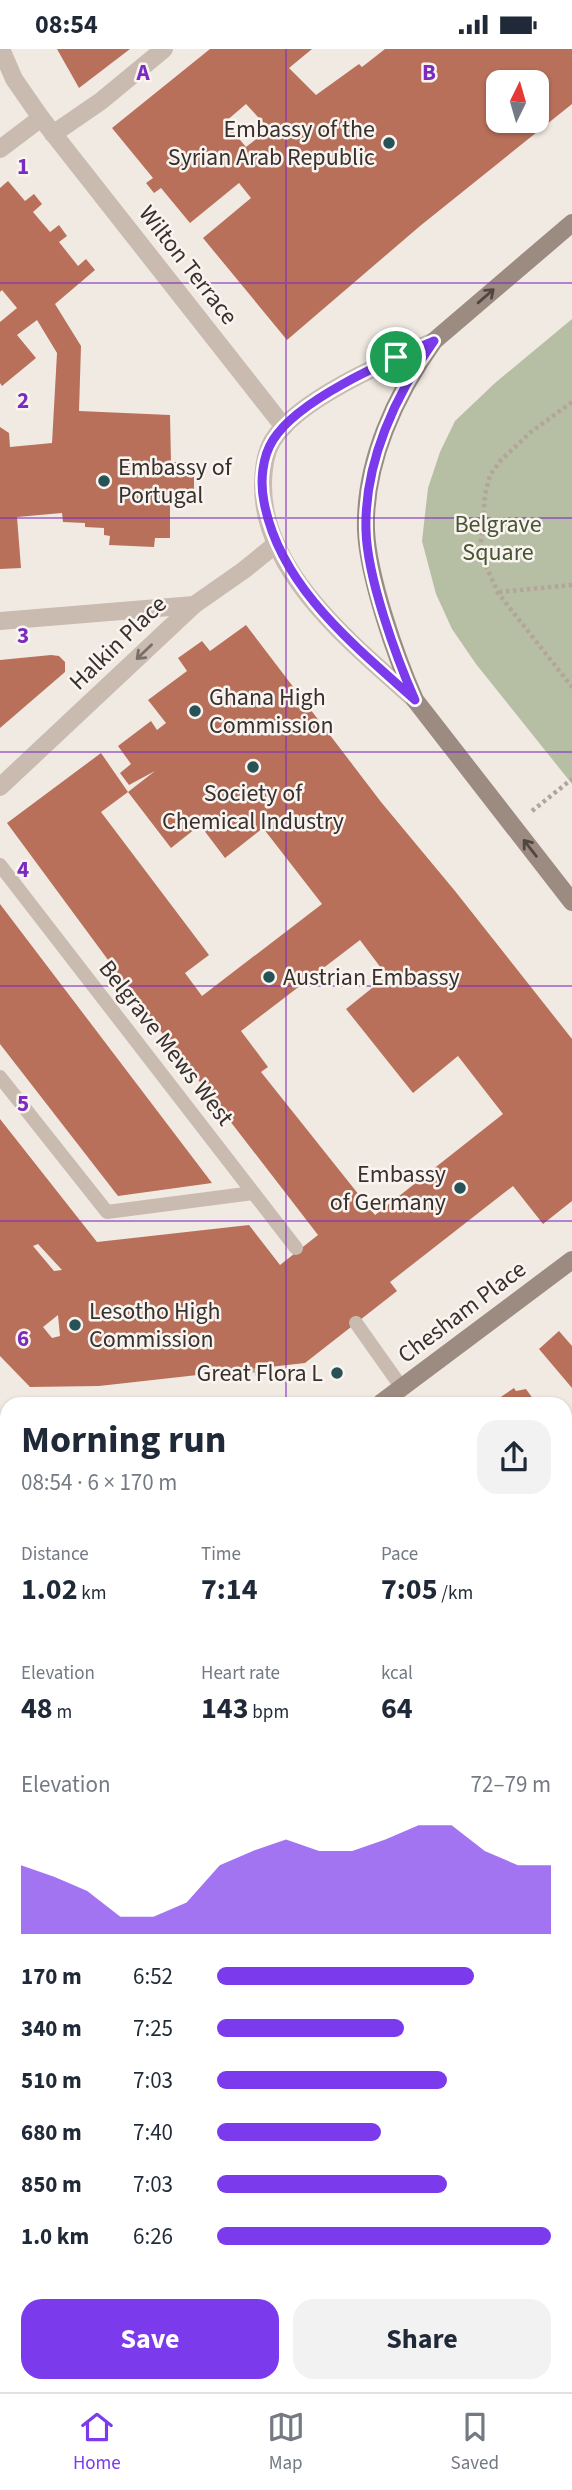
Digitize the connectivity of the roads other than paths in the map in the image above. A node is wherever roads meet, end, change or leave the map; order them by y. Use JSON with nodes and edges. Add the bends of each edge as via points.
{"nodes":[{"id":1,"x":1,"y":49,"type":"edge"},
{"id":2,"x":164,"y":49,"type":"edge"},
{"id":3,"x":41,"y":118,"type":"junction"},
{"id":4,"x":53,"y":134,"type":"junction"},
{"id":5,"x":0,"y":149,"type":"edge"},
{"id":6,"x":572,"y":223,"type":"edge"},
{"id":7,"x":434,"y":341,"type":"junction"},
{"id":8,"x":284,"y":427,"type":"junction"},
{"id":9,"x":276,"y":544,"type":"junction"},
{"id":10,"x":194,"y":605,"type":"junction"},
{"id":11,"x":0,"y":621,"type":"edge"},
{"id":12,"x":415,"y":700,"type":"junction"},
{"id":13,"x":0,"y":787,"type":"edge"},
{"id":14,"x":0,"y":865,"type":"edge"},
{"id":15,"x":572,"y":902,"type":"edge"},
{"id":16,"x":0,"y":1077,"type":"edge"},
{"id":17,"x":253,"y":1193,"type":"junction"},
{"id":18,"x":296,"y":1248,"type":"dead end"},
{"id":19,"x":572,"y":1260,"type":"edge"},
{"id":20,"x":356,"y":1323,"type":"dead end"},
{"id":21,"x":402,"y":1388,"type":"junction"},
{"id":22,"x":389,"y":1397,"type":"edge"}],
"edges":[{"from":1,"to":3,"type":"street","name":"Wilton Terrace","via":[[14,79]]},
{"from":2,"to":4,"type":"street"},
{"from":3,"to":4,"type":"street","name":"Wilton Terrace"},
{"from":3,"to":5,"type":"street"},
{"from":4,"to":8,"type":"street","name":"Wilton Terrace"},
{"from":7,"to":6,"type":"main road","one_way":true},
{"from":7,"to":8,"type":"street","via":[[339,386]]},
{"from":7,"to":12,"type":"main road","via":[[405,384],[387,426],[368,495],[366,530],[378,593]]},
{"from":8,"to":9,"type":"street","via":[[266,455],[262,475],[267,519]]},
{"from":9,"to":10,"type":"street","name":"Halkin Place"},
{"from":9,"to":12,"type":"street","via":[[297,580],[327,616]]},
{"from":10,"to":11,"type":"street"},
{"from":10,"to":13,"type":"street","name":"Halkin Place","one_way":true},
{"from":15,"to":12,"type":"main road","one_way":true},
{"from":14,"to":17,"type":"lane","name":"Belgrave Mews West"},
{"from":16,"to":17,"type":"lane","via":[[107,1212]]},
{"from":17,"to":18,"type":"lane","name":"Belgrave Mews West"},
{"from":19,"to":21,"type":"main road","name":"Chesham Place"},
{"from":20,"to":21,"type":"lane"},
{"from":21,"to":22,"type":"main road","name":"Chesham Place"}]}
